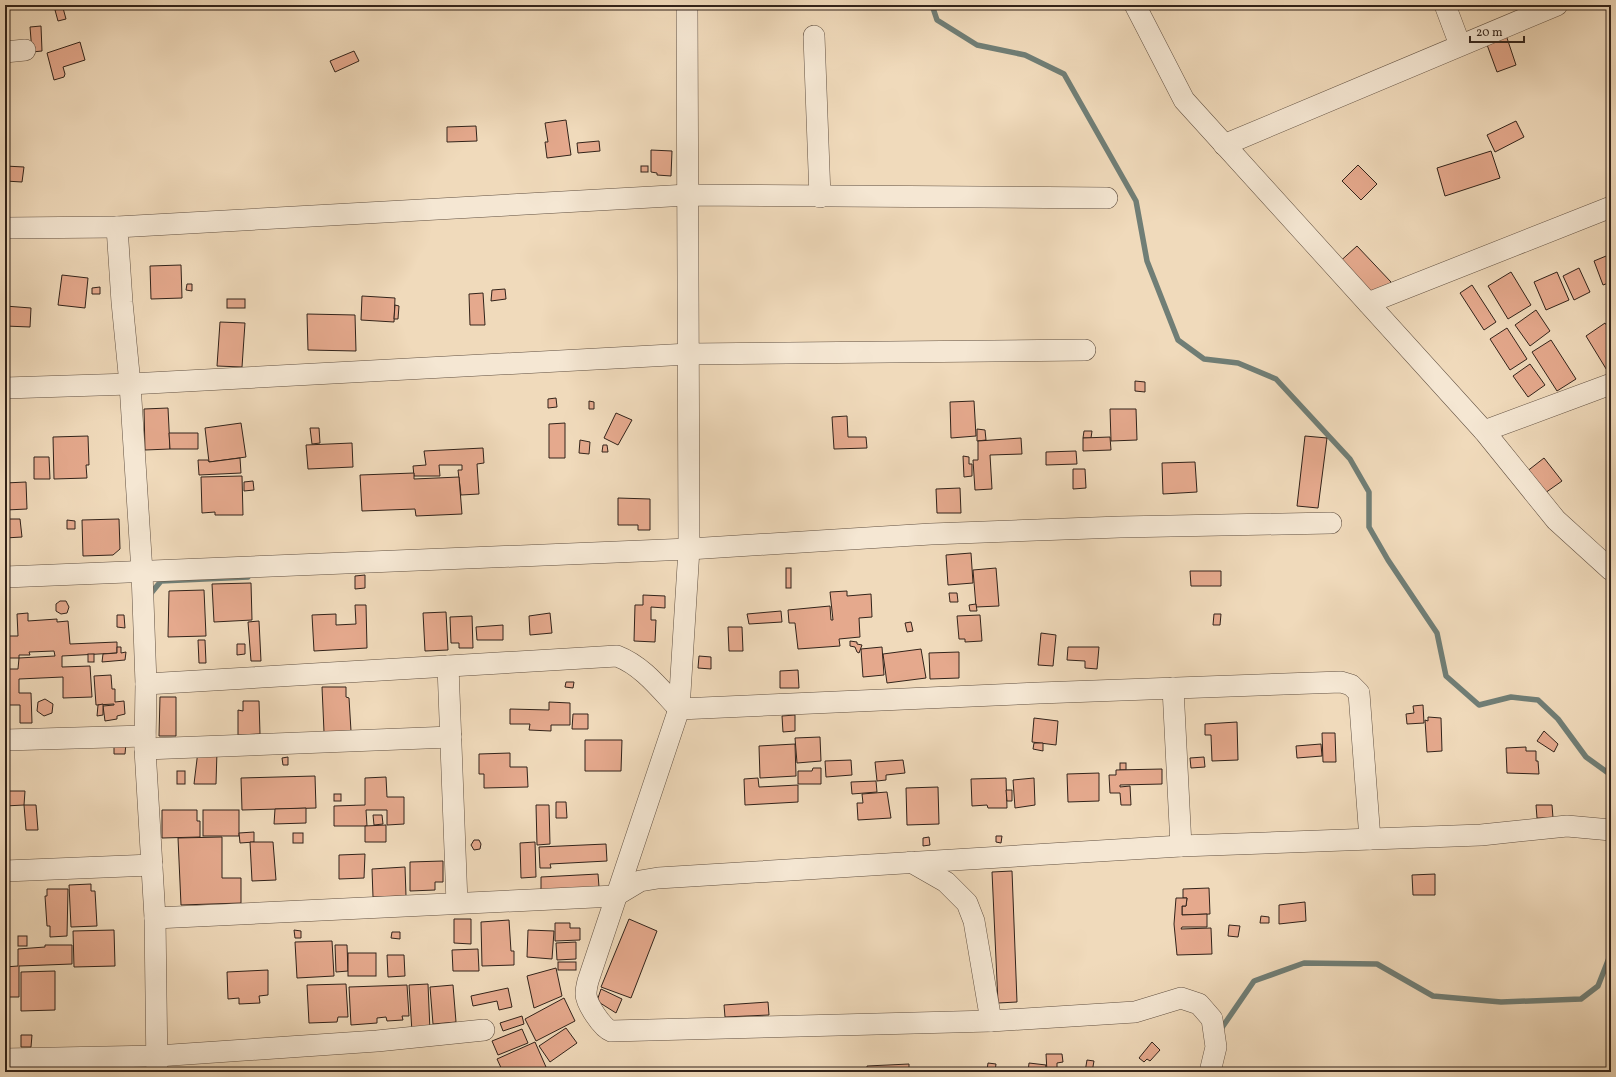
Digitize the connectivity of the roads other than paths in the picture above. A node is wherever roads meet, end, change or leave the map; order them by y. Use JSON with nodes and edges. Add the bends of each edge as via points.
{"nodes":[{"id":1,"x":687,"y":5,"type":"edge"},
{"id":2,"x":1135,"y":5,"type":"edge"},
{"id":3,"x":1445,"y":5,"type":"edge"},
{"id":4,"x":1557,"y":5,"type":"edge"},
{"id":5,"x":814,"y":36,"type":"dead end"},
{"id":6,"x":1460,"y":45,"type":"junction"},
{"id":7,"x":1224,"y":145,"type":"junction"},
{"id":8,"x":688,"y":195,"type":"junction"},
{"id":9,"x":820,"y":197,"type":"junction"},
{"id":10,"x":1107,"y":198,"type":"dead end"},
{"id":11,"x":1611,"y":207,"type":"edge"},
{"id":12,"x":117,"y":227,"type":"junction"},
{"id":13,"x":5,"y":228,"type":"edge"},
{"id":14,"x":1368,"y":303,"type":"junction"},
{"id":15,"x":1085,"y":350,"type":"dead end"},
{"id":16,"x":689,"y":354,"type":"junction"},
{"id":17,"x":130,"y":384,"type":"junction"},
{"id":18,"x":1611,"y":384,"type":"edge"},
{"id":19,"x":5,"y":388,"type":"edge"},
{"id":20,"x":1484,"y":431,"type":"junction"},
{"id":21,"x":1331,"y":523,"type":"dead end"},
{"id":22,"x":689,"y":549,"type":"junction"},
{"id":23,"x":1610,"y":568,"type":"edge"},
{"id":24,"x":142,"y":572,"type":"junction"},
{"id":25,"x":5,"y":577,"type":"edge"},
{"id":26,"x":448,"y":666,"type":"junction"},
{"id":27,"x":146,"y":684,"type":"junction"},
{"id":28,"x":1173,"y":688,"type":"junction"},
{"id":29,"x":679,"y":709,"type":"junction"},
{"id":30,"x":451,"y":737,"type":"junction"},
{"id":31,"x":5,"y":740,"type":"edge"},
{"id":32,"x":145,"y":743,"type":"junction"},
{"id":33,"x":1611,"y":830,"type":"edge"},
{"id":34,"x":1370,"y":839,"type":"junction"},
{"id":35,"x":1181,"y":846,"type":"junction"},
{"id":36,"x":911,"y":862,"type":"junction"},
{"id":37,"x":152,"y":865,"type":"junction"},
{"id":38,"x":5,"y":871,"type":"edge"},
{"id":39,"x":615,"y":896,"type":"junction"},
{"id":40,"x":457,"y":904,"type":"junction"},
{"id":41,"x":155,"y":918,"type":"junction"},
{"id":42,"x":991,"y":1021,"type":"junction"},
{"id":43,"x":484,"y":1030,"type":"dead end"},
{"id":44,"x":5,"y":1059,"type":"edge"},
{"id":45,"x":157,"y":1064,"type":"edge"},
{"id":46,"x":1210,"y":1072,"type":"edge"}],
"edges":[{"from":1,"to":8,"type":"street"},
{"from":2,"to":7,"type":"street","via":[[1184,100]]},
{"from":3,"to":6,"type":"street"},
{"from":4,"to":6,"type":"street"},
{"from":5,"to":9,"type":"street"},
{"from":6,"to":7,"type":"street"},
{"from":7,"to":14,"type":"street"},
{"from":8,"to":9,"type":"street"},
{"from":8,"to":12,"type":"street"},
{"from":8,"to":16,"type":"street"},
{"from":9,"to":10,"type":"street"},
{"from":11,"to":14,"type":"street"},
{"from":12,"to":13,"type":"street"},
{"from":12,"to":17,"type":"street"},
{"from":14,"to":20,"type":"street"},
{"from":15,"to":16,"type":"street"},
{"from":16,"to":17,"type":"street"},
{"from":16,"to":22,"type":"street"},
{"from":17,"to":19,"type":"street"},
{"from":17,"to":24,"type":"street"},
{"from":18,"to":20,"type":"street"},
{"from":20,"to":23,"type":"street","via":[[1556,520]]},
{"from":21,"to":22,"type":"street","via":[[931,534]]},
{"from":22,"to":24,"type":"street"},
{"from":22,"to":29,"type":"street"},
{"from":24,"to":25,"type":"street"},
{"from":24,"to":27,"type":"street"},
{"from":26,"to":27,"type":"street"},
{"from":26,"to":29,"type":"street","via":[[617,656],[640,668]]},
{"from":26,"to":30,"type":"street"},
{"from":27,"to":32,"type":"street"},
{"from":28,"to":29,"type":"street"},
{"from":28,"to":34,"type":"street","via":[[1341,682],[1351,685],[1359,693]]},
{"from":28,"to":35,"type":"street"},
{"from":29,"to":39,"type":"street"},
{"from":30,"to":32,"type":"street"},
{"from":30,"to":40,"type":"street"},
{"from":31,"to":32,"type":"street"},
{"from":32,"to":37,"type":"street"},
{"from":33,"to":34,"type":"street","via":[[1567,826],[1481,835]]},
{"from":34,"to":35,"type":"street"},
{"from":35,"to":36,"type":"street"},
{"from":36,"to":39,"type":"street","via":[[658,878],[640,881]]},
{"from":36,"to":42,"type":"street","via":[[946,882],[967,903],[974,921]]},
{"from":37,"to":38,"type":"street"},
{"from":37,"to":41,"type":"street"},
{"from":39,"to":40,"type":"street"},
{"from":39,"to":42,"type":"street","via":[[588,980],[586,994],[589,1006],[611,1031]]},
{"from":40,"to":41,"type":"street"},
{"from":41,"to":45,"type":"street"},
{"from":42,"to":46,"type":"street","via":[[1135,1012],[1181,998],[1199,1004],[1212,1019],[1216,1047]]},
{"from":43,"to":45,"type":"street"},
{"from":44,"to":45,"type":"street"}]}
